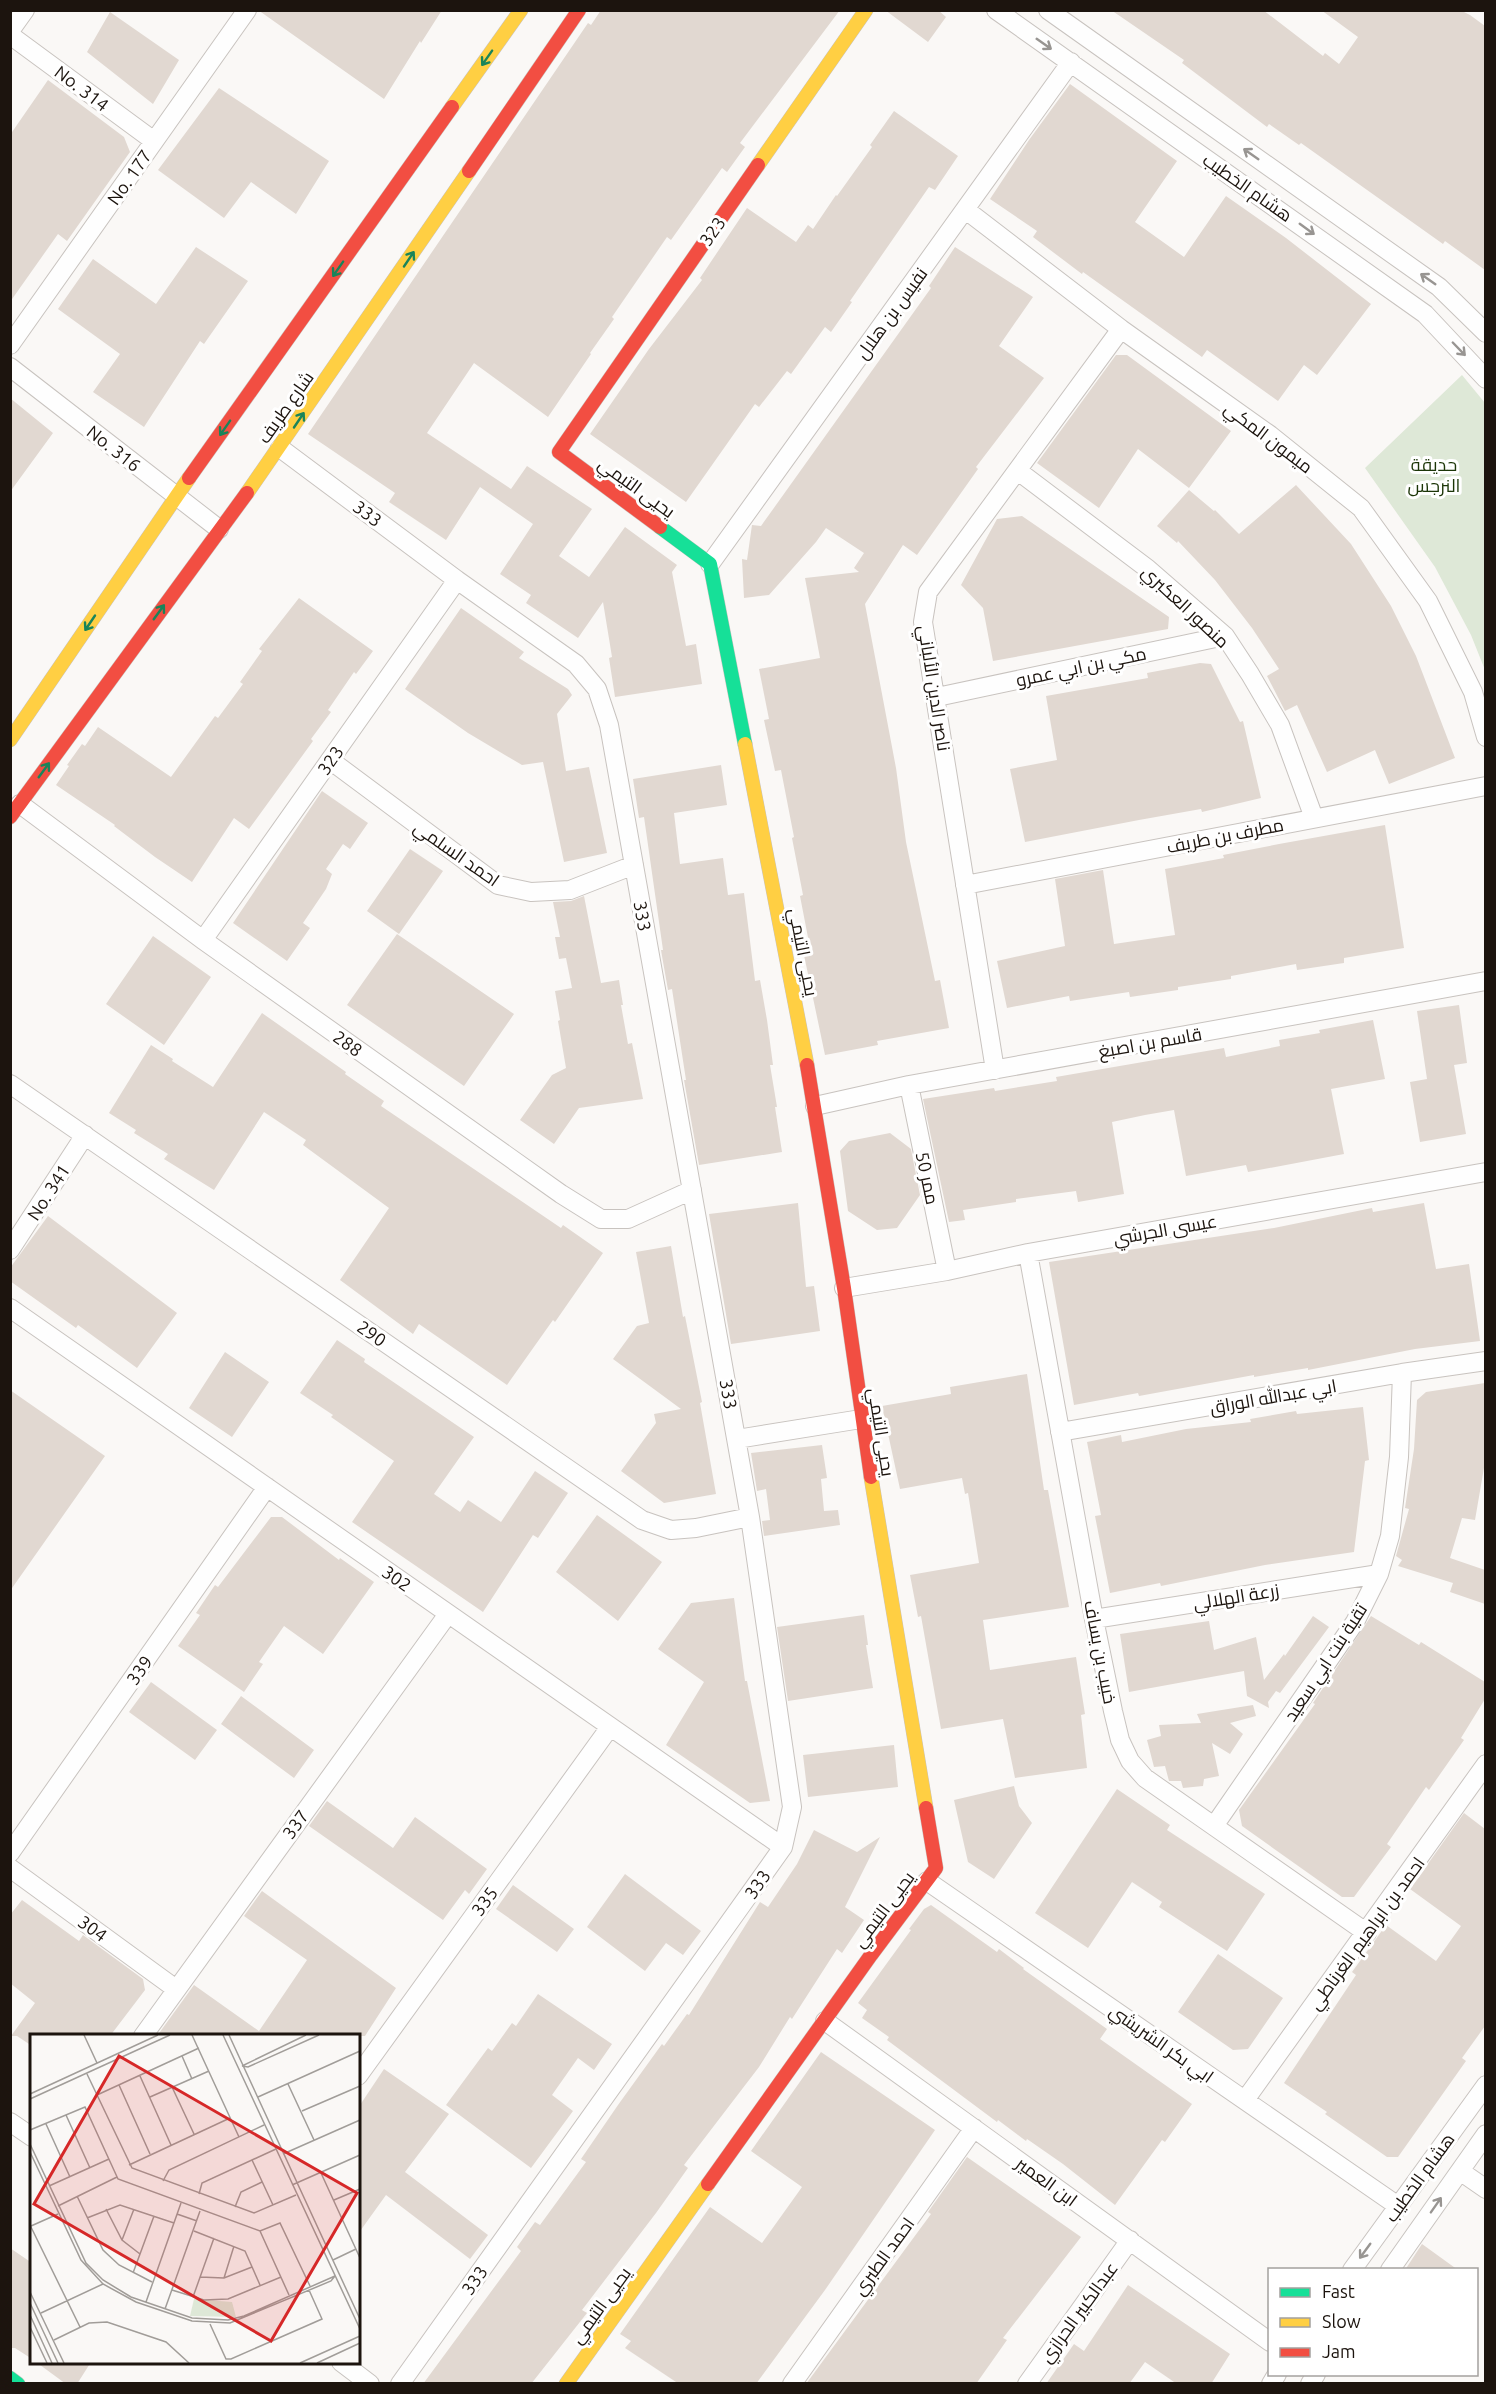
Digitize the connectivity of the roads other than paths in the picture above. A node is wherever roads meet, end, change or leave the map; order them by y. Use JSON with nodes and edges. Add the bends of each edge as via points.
{"nodes":[{"id":1,"x":25,"y":10,"type":"edge"},
{"id":2,"x":247,"y":10,"type":"edge"},
{"id":3,"x":520,"y":10,"type":"edge"},
{"id":4,"x":579,"y":10,"type":"edge"},
{"id":5,"x":866,"y":10,"type":"edge"},
{"id":6,"x":996,"y":10,"type":"edge"},
{"id":7,"x":1048,"y":10,"type":"edge"},
{"id":8,"x":10,"y":33,"type":"edge"},
{"id":9,"x":1071,"y":62,"type":"junction"},
{"id":10,"x":154,"y":141,"type":"junction"},
{"id":11,"x":1277,"y":172,"type":"junction"},
{"id":12,"x":1260,"y":196,"type":"junction"},
{"id":13,"x":966,"y":210,"type":"junction"},
{"id":14,"x":1121,"y":329,"type":"junction"},
{"id":15,"x":1485,"y":333,"type":"edge"},
{"id":16,"x":10,"y":345,"type":"edge"},
{"id":17,"x":10,"y":366,"type":"edge"},
{"id":18,"x":1485,"y":379,"type":"edge"},
{"id":19,"x":280,"y":448,"type":"junction"},
{"id":20,"x":558,"y":452,"type":"joint"},
{"id":21,"x":1018,"y":471,"type":"junction"},
{"id":22,"x":176,"y":496,"type":"junction"},
{"id":23,"x":219,"y":529,"type":"junction"},
{"id":24,"x":710,"y":564,"type":"junction"},
{"id":25,"x":457,"y":580,"type":"junction"},
{"id":26,"x":1225,"y":636,"type":"junction"},
{"id":27,"x":936,"y":697,"type":"junction"},
{"id":28,"x":14,"y":729,"type":"edge"},
{"id":29,"x":1485,"y":737,"type":"edge"},
{"id":30,"x":330,"y":760,"type":"junction"},
{"id":31,"x":1485,"y":786,"type":"edge"},
{"id":32,"x":15,"y":811,"type":"edge"},
{"id":33,"x":1314,"y":818,"type":"junction"},
{"id":34,"x":634,"y":865,"type":"junction"},
{"id":35,"x":965,"y":885,"type":"junction"},
{"id":36,"x":203,"y":940,"type":"junction"},
{"id":37,"x":1485,"y":981,"type":"edge"},
{"id":38,"x":995,"y":1070,"type":"junction"},
{"id":39,"x":10,"y":1084,"type":"edge"},
{"id":40,"x":909,"y":1085,"type":"junction"},
{"id":41,"x":815,"y":1106,"type":"junction"},
{"id":42,"x":85,"y":1135,"type":"junction"},
{"id":43,"x":1485,"y":1172,"type":"edge"},
{"id":44,"x":692,"y":1190,"type":"junction"},
{"id":45,"x":10,"y":1250,"type":"edge"},
{"id":46,"x":1028,"y":1253,"type":"junction"},
{"id":47,"x":947,"y":1271,"type":"junction"},
{"id":48,"x":844,"y":1288,"type":"junction"},
{"id":49,"x":10,"y":1308,"type":"edge"},
{"id":50,"x":1485,"y":1361,"type":"edge"},
{"id":51,"x":1402,"y":1373,"type":"junction"},
{"id":52,"x":861,"y":1419,"type":"junction"},
{"id":53,"x":1060,"y":1432,"type":"junction"},
{"id":54,"x":737,"y":1439,"type":"junction"},
{"id":55,"x":267,"y":1487,"type":"junction"},
{"id":56,"x":750,"y":1517,"type":"junction"},
{"id":57,"x":1379,"y":1574,"type":"junction"},
{"id":58,"x":448,"y":1614,"type":"junction"},
{"id":59,"x":1094,"y":1619,"type":"junction"},
{"id":60,"x":610,"y":1727,"type":"junction"},
{"id":61,"x":1485,"y":1764,"type":"edge"},
{"id":62,"x":1214,"y":1826,"type":"junction"},
{"id":63,"x":783,"y":1847,"type":"junction"},
{"id":64,"x":10,"y":1853,"type":"edge"},
{"id":65,"x":10,"y":1868,"type":"edge"},
{"id":66,"x":927,"y":1881,"type":"junction"},
{"id":67,"x":1367,"y":1933,"type":"junction"},
{"id":68,"x":176,"y":1989,"type":"junction"},
{"id":69,"x":825,"y":2021,"type":"junction"},
{"id":70,"x":144,"y":2034,"type":"edge"},
{"id":71,"x":360,"y":2073,"type":"edge"},
{"id":72,"x":1485,"y":2085,"type":"edge"},
{"id":73,"x":1245,"y":2100,"type":"junction"},
{"id":74,"x":10,"y":2122,"type":"edge"},
{"id":75,"x":974,"y":2128,"type":"junction"},
{"id":76,"x":1485,"y":2134,"type":"edge"},
{"id":77,"x":30,"y":2136,"type":"edge"},
{"id":78,"x":1460,"y":2171,"type":"junction"},
{"id":79,"x":1485,"y":2189,"type":"edge"},
{"id":80,"x":1398,"y":2206,"type":"junction"},
{"id":81,"x":1130,"y":2240,"type":"junction"},
{"id":82,"x":1353,"y":2268,"type":"edge"},
{"id":83,"x":1391,"y":2268,"type":"edge"},
{"id":84,"x":1268,"y":2341,"type":"edge"},
{"id":85,"x":344,"y":2364,"type":"edge"},
{"id":86,"x":10,"y":2378,"type":"edge"},
{"id":87,"x":18,"y":2384,"type":"edge"},
{"id":88,"x":370,"y":2384,"type":"edge"},
{"id":89,"x":400,"y":2384,"type":"edge"},
{"id":90,"x":566,"y":2384,"type":"edge"},
{"id":91,"x":792,"y":2384,"type":"edge"},
{"id":92,"x":1027,"y":2384,"type":"edge"}],
"edges":[{"from":1,"to":8,"type":"street"},
{"from":2,"to":10,"type":"street","name":"No. 177"},
{"from":3,"to":22,"type":"street","name":"شارع طريف","one_way":true},
{"from":19,"to":4,"type":"street","name":"شارع طريف","one_way":true},
{"from":5,"to":20,"type":"street","name":"323"},
{"from":6,"to":9,"type":"street","name":"هشام الخطيب","one_way":true},
{"from":11,"to":7,"type":"street","name":"هشام الخطيب","one_way":true},
{"from":8,"to":10,"type":"street","name":"No. 314"},
{"from":9,"to":12,"type":"street","name":"هشام الخطيب"},
{"from":9,"to":13,"type":"street","name":"نفيس بن هلال"},
{"from":10,"to":16,"type":"street","name":"No. 177"},
{"from":11,"to":12,"type":"street"},
{"from":15,"to":11,"type":"street","name":"هشام الخطيب","one_way":true,"via":[[1439,287]]},
{"from":12,"to":18,"type":"street","name":"هشام الخطيب","one_way":true,"via":[[1425,314]]},
{"from":13,"to":14,"type":"street","name":"ميمون المكي"},
{"from":13,"to":24,"type":"street","name":"نفيس بن هلال"},
{"from":14,"to":21,"type":"street","name":"ناصر الدين الألباني"},
{"from":14,"to":29,"type":"street","name":"ميمون المكي","via":[[1270,435],[1361,508],[1428,601],[1473,692]]},
{"from":17,"to":22,"type":"street","name":"No. 316"},
{"from":19,"to":23,"type":"street","name":"شارع طريف"},
{"from":19,"to":25,"type":"street","name":"333"},
{"from":20,"to":24,"type":"street","name":"يحيى التيمي"},
{"from":21,"to":26,"type":"street","name":"منصور العكبري","via":[[1148,569]]},
{"from":21,"to":27,"type":"street","name":"ناصر الدين الألباني","via":[[928,592],[923,622]]},
{"from":22,"to":23,"type":"street","name":"No. 316"},
{"from":22,"to":28,"type":"street","name":"شارع طريف","one_way":true},
{"from":32,"to":23,"type":"street","name":"شارع طريف","one_way":true},
{"from":24,"to":41,"type":"street","name":"يحيى التيمي"},
{"from":25,"to":30,"type":"street","name":"323"},
{"from":25,"to":34,"type":"street","name":"333","via":[[576,664],[597,689],[609,725]]},
{"from":26,"to":27,"type":"street","name":"مكي بن ابي عمرو"},
{"from":26,"to":33,"type":"street","name":"منصور العكبري","via":[[1280,725]]},
{"from":27,"to":35,"type":"street","name":"ناصر الدين الألباني"},
{"from":30,"to":34,"type":"street","name":"احمد السلمي","via":[[498,885],[531,892],[570,890]]},
{"from":30,"to":36,"type":"street","name":"323"},
{"from":31,"to":33,"type":"street","name":"مطرف بن طريف"},
{"from":32,"to":36,"type":"street","name":"288"},
{"from":33,"to":35,"type":"street","name":"مطرف بن طريف"},
{"from":34,"to":44,"type":"street","name":"333"},
{"from":35,"to":38,"type":"street","name":"ناصر الدين الألباني"},
{"from":36,"to":44,"type":"street","name":"288","via":[[601,1219],[628,1219]]},
{"from":37,"to":38,"type":"street","name":"قاسم بن اصبغ"},
{"from":38,"to":40,"type":"street","name":"قاسم بن اصبغ"},
{"from":39,"to":42,"type":"street","name":"290"},
{"from":40,"to":41,"type":"street","name":"قاسم بن اصبغ"},
{"from":40,"to":47,"type":"street","name":"ممر 50"},
{"from":41,"to":48,"type":"street","name":"يحيى التيمي"},
{"from":42,"to":45,"type":"street","name":"No. 341"},
{"from":42,"to":56,"type":"street","name":"290","via":[[642,1520],[671,1530]]},
{"from":43,"to":46,"type":"street","name":"عيسى الجرشي"},
{"from":44,"to":54,"type":"street","name":"333"},
{"from":46,"to":47,"type":"street","name":"عيسى الجرشي"},
{"from":46,"to":53,"type":"street","name":"خبيب بن يساف"},
{"from":47,"to":48,"type":"street","name":"عيسى الجرشي"},
{"from":48,"to":52,"type":"street","name":"يحيى التيمي"},
{"from":49,"to":55,"type":"street","name":"302"},
{"from":50,"to":51,"type":"street","name":"ابي عبدالله الوراق"},
{"from":51,"to":53,"type":"street","name":"ابي عبدالله الوراق"},
{"from":51,"to":57,"type":"street","name":"تقية بنت ابي سعيد","via":[[1399,1457],[1391,1525]]},
{"from":52,"to":54,"type":"street"},
{"from":52,"to":66,"type":"street","name":"يحيى التيمي","via":[[936,1868]]},
{"from":53,"to":59,"type":"street","name":"خبيب بن يساف"},
{"from":54,"to":56,"type":"street","name":"333"},
{"from":55,"to":58,"type":"street","name":"302"},
{"from":55,"to":64,"type":"street","name":"339"},
{"from":56,"to":63,"type":"street","name":"333","via":[[792,1807]]},
{"from":57,"to":59,"type":"street","name":"زرعة الهلالي"},
{"from":57,"to":62,"type":"street","name":"تقية بنت ابي سعيد","via":[[1355,1622]]},
{"from":58,"to":60,"type":"street","name":"302"},
{"from":58,"to":68,"type":"street","name":"337"},
{"from":59,"to":62,"type":"street","name":"خبيب بن يساف","via":[[1120,1740],[1130,1761],[1144,1778]]},
{"from":60,"to":63,"type":"street","name":"302"},
{"from":60,"to":71,"type":"street","name":"335"},
{"from":61,"to":67,"type":"street","name":"احمد بن ابراهيم الغرناطي"},
{"from":62,"to":67,"type":"street","name":"خبيب بن يساف"},
{"from":63,"to":89,"type":"street","name":"333"},
{"from":65,"to":68,"type":"street","name":"304"},
{"from":66,"to":69,"type":"street","name":"يحيى التيمي"},
{"from":66,"to":73,"type":"street","name":"ابي بكر الشريشي"},
{"from":67,"to":73,"type":"street","name":"احمد بن ابراهيم الغرناطي"},
{"from":68,"to":70,"type":"street","name":"337"},
{"from":69,"to":75,"type":"street","name":"ابن العمير"},
{"from":69,"to":90,"type":"street","name":"يحيى التيمي"},
{"from":72,"to":80,"type":"street","name":"هشام الخطيب"},
{"from":73,"to":80,"type":"street","name":"ابي بكر الشريشي"},
{"from":74,"to":77,"type":"street"},
{"from":75,"to":81,"type":"street","name":"ابن العمير"},
{"from":75,"to":91,"type":"street","name":"احمد الطبري"},
{"from":76,"to":78,"type":"street","name":"هشام الخطيب"},
{"from":78,"to":79,"type":"street"},
{"from":83,"to":78,"type":"street","name":"هشام الخطيب","one_way":true},
{"from":80,"to":82,"type":"street","name":"هشام الخطيب","one_way":true},
{"from":81,"to":84,"type":"street","name":"ابن العمير"},
{"from":81,"to":92,"type":"street","name":"عبدالكبير الحرازي"},
{"from":85,"to":88,"type":"street"},
{"from":86,"to":87,"type":"street"}]}
